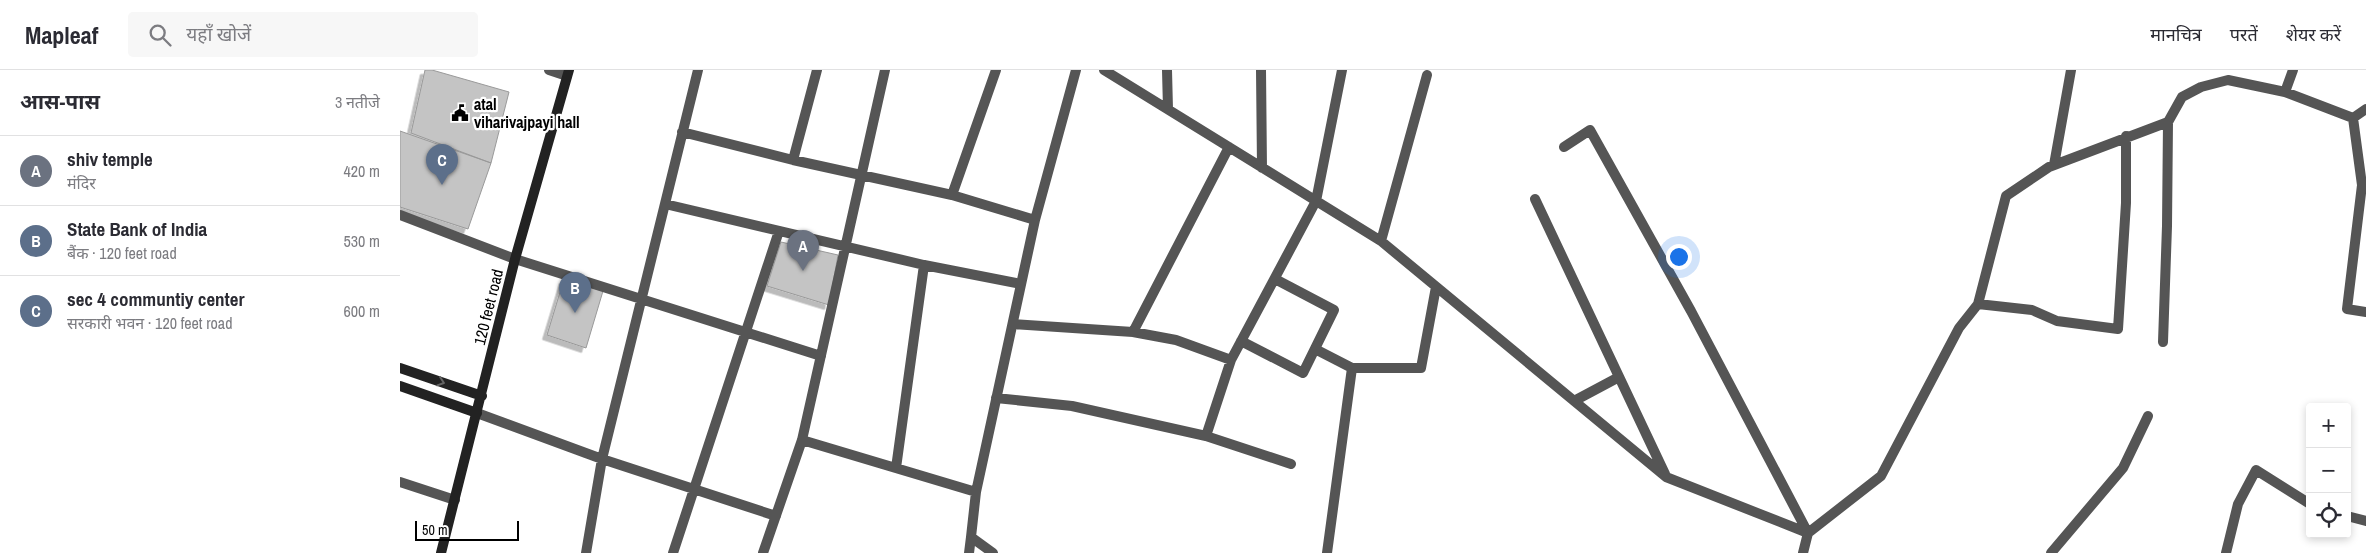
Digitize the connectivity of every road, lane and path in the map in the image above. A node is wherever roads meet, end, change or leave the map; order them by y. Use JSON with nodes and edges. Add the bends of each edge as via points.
{"nodes":[{"id":1,"x":549,"y":70,"type":"edge"},
{"id":2,"x":698,"y":70,"type":"edge"},
{"id":3,"x":817,"y":70,"type":"edge"},
{"id":4,"x":884,"y":70,"type":"edge"},
{"id":5,"x":996,"y":70,"type":"edge"},
{"id":6,"x":1076,"y":70,"type":"edge"},
{"id":7,"x":1104,"y":70,"type":"edge"},
{"id":8,"x":1167,"y":70,"type":"edge"},
{"id":9,"x":1261,"y":70,"type":"edge"},
{"id":10,"x":1342,"y":70,"type":"edge"},
{"id":11,"x":2071,"y":70,"type":"edge"},
{"id":12,"x":2293,"y":70,"type":"edge"},
{"id":13,"x":568,"y":73,"type":"edge"},
{"id":14,"x":1427,"y":75,"type":"dead end"},
{"id":15,"x":2285,"y":92,"type":"junction"},
{"id":16,"x":1168,"y":109,"type":"junction"},
{"id":17,"x":2366,"y":109,"type":"edge"},
{"id":18,"x":2354,"y":118,"type":"junction"},
{"id":19,"x":2168,"y":122,"type":"junction"},
{"id":20,"x":682,"y":132,"type":"junction"},
{"id":21,"x":2126,"y":136,"type":"junction"},
{"id":22,"x":1229,"y":147,"type":"junction"},
{"id":23,"x":1564,"y":147,"type":"dead end"},
{"id":24,"x":793,"y":160,"type":"junction"},
{"id":25,"x":2054,"y":165,"type":"junction"},
{"id":26,"x":1262,"y":168,"type":"junction"},
{"id":27,"x":861,"y":174,"type":"junction"},
{"id":28,"x":2364,"y":185,"type":"edge"},
{"id":29,"x":952,"y":195,"type":"junction"},
{"id":30,"x":1535,"y":199,"type":"dead end"},
{"id":31,"x":1316,"y":201,"type":"junction"},
{"id":32,"x":665,"y":204,"type":"junction"},
{"id":33,"x":400,"y":215,"type":"edge"},
{"id":34,"x":1035,"y":220,"type":"junction"},
{"id":35,"x":779,"y":231,"type":"junction"},
{"id":36,"x":1381,"y":242,"type":"junction"},
{"id":37,"x":845,"y":245,"type":"junction"},
{"id":38,"x":516,"y":259,"type":"junction"},
{"id":39,"x":924,"y":265,"type":"junction"},
{"id":40,"x":1275,"y":279,"type":"junction"},
{"id":41,"x":1021,"y":284,"type":"junction"},
{"id":42,"x":1436,"y":287,"type":"junction"},
{"id":43,"x":641,"y":299,"type":"junction"},
{"id":44,"x":1978,"y":304,"type":"junction"},
{"id":45,"x":2366,"y":312,"type":"edge"},
{"id":46,"x":1013,"y":324,"type":"junction"},
{"id":47,"x":746,"y":332,"type":"junction"},
{"id":48,"x":1133,"y":332,"type":"junction"},
{"id":49,"x":1241,"y":341,"type":"junction"},
{"id":50,"x":2163,"y":342,"type":"dead end"},
{"id":51,"x":1315,"y":349,"type":"junction"},
{"id":52,"x":821,"y":356,"type":"junction"},
{"id":53,"x":1231,"y":360,"type":"junction"},
{"id":54,"x":400,"y":368,"type":"edge"},
{"id":55,"x":1352,"y":368,"type":"junction"},
{"id":56,"x":1619,"y":377,"type":"junction"},
{"id":57,"x":400,"y":386,"type":"edge"},
{"id":58,"x":482,"y":396,"type":"junction"},
{"id":59,"x":996,"y":398,"type":"junction"},
{"id":60,"x":1574,"y":400,"type":"junction"},
{"id":61,"x":477,"y":413,"type":"junction"},
{"id":62,"x":2148,"y":416,"type":"dead end"},
{"id":63,"x":1206,"y":436,"type":"junction"},
{"id":64,"x":802,"y":440,"type":"junction"},
{"id":65,"x":602,"y":459,"type":"junction"},
{"id":66,"x":1292,"y":464,"type":"dead end"},
{"id":67,"x":896,"y":468,"type":"junction"},
{"id":68,"x":1666,"y":477,"type":"junction"},
{"id":69,"x":400,"y":482,"type":"edge"},
{"id":70,"x":692,"y":489,"type":"junction"},
{"id":71,"x":976,"y":492,"type":"junction"},
{"id":72,"x":455,"y":500,"type":"junction"},
{"id":73,"x":2306,"y":501,"type":"edge"},
{"id":74,"x":776,"y":516,"type":"junction"},
{"id":75,"x":2351,"y":517,"type":"edge"},
{"id":76,"x":2366,"y":521,"type":"edge"},
{"id":77,"x":1808,"y":533,"type":"junction"},
{"id":78,"x":971,"y":537,"type":"junction"},
{"id":79,"x":440,"y":553,"type":"edge"},
{"id":80,"x":586,"y":553,"type":"edge"},
{"id":81,"x":673,"y":553,"type":"edge"},
{"id":82,"x":763,"y":553,"type":"edge"},
{"id":83,"x":969,"y":553,"type":"edge"},
{"id":84,"x":993,"y":553,"type":"edge"},
{"id":85,"x":1327,"y":553,"type":"edge"},
{"id":86,"x":1803,"y":553,"type":"edge"},
{"id":87,"x":2052,"y":553,"type":"edge"},
{"id":88,"x":2226,"y":553,"type":"edge"}],
"edges":[{"from":1,"to":13,"type":"street"},
{"from":2,"to":20,"type":"street"},
{"from":3,"to":24,"type":"street"},
{"from":4,"to":27,"type":"street"},
{"from":5,"to":29,"type":"street"},
{"from":6,"to":34,"type":"street"},
{"from":7,"to":16,"type":"street"},
{"from":8,"to":16,"type":"street"},
{"from":9,"to":26,"type":"street"},
{"from":10,"to":31,"type":"street"},
{"from":11,"to":25,"type":"street"},
{"from":12,"to":15,"type":"street"},
{"from":13,"to":38,"type":"street","name":"120 feet road"},
{"from":14,"to":36,"type":"street"},
{"from":15,"to":18,"type":"street"},
{"from":15,"to":19,"type":"street","via":[[2228,80],[2210,84],[2182,97]]},
{"from":16,"to":22,"type":"street"},
{"from":17,"to":18,"type":"street"},
{"from":18,"to":28,"type":"street"},
{"from":19,"to":21,"type":"street"},
{"from":19,"to":50,"type":"street"},
{"from":20,"to":24,"type":"street"},
{"from":20,"to":32,"type":"street"},
{"from":21,"to":25,"type":"street"},
{"from":21,"to":44,"type":"street","via":[[2126,203],[2118,329],[2057,321],[2032,310]]},
{"from":22,"to":26,"type":"street"},
{"from":22,"to":48,"type":"street"},
{"from":23,"to":77,"type":"street","via":[[1590,130],[1691,311]]},
{"from":24,"to":27,"type":"street"},
{"from":25,"to":44,"type":"street","via":[[2006,196]]},
{"from":26,"to":31,"type":"street"},
{"from":27,"to":29,"type":"street"},
{"from":27,"to":37,"type":"street"},
{"from":28,"to":45,"type":"street","via":[[2347,309]]},
{"from":29,"to":34,"type":"street"},
{"from":30,"to":56,"type":"street"},
{"from":31,"to":36,"type":"street"},
{"from":31,"to":40,"type":"street"},
{"from":32,"to":35,"type":"street"},
{"from":32,"to":43,"type":"street"},
{"from":33,"to":38,"type":"street"},
{"from":34,"to":41,"type":"street"},
{"from":35,"to":37,"type":"street"},
{"from":35,"to":47,"type":"street"},
{"from":36,"to":42,"type":"street"},
{"from":37,"to":39,"type":"street"},
{"from":37,"to":52,"type":"street"},
{"from":38,"to":43,"type":"street"},
{"from":38,"to":58,"type":"street","name":"120 feet road"},
{"from":39,"to":41,"type":"street"},
{"from":39,"to":67,"type":"street"},
{"from":40,"to":49,"type":"street"},
{"from":40,"to":51,"type":"street","via":[[1334,310]]},
{"from":41,"to":46,"type":"street"},
{"from":42,"to":55,"type":"street","via":[[1421,368]]},
{"from":42,"to":60,"type":"street"},
{"from":43,"to":47,"type":"street"},
{"from":43,"to":65,"type":"street"},
{"from":44,"to":77,"type":"street","via":[[1959,328],[1880,476]]},
{"from":46,"to":48,"type":"street"},
{"from":46,"to":59,"type":"street"},
{"from":47,"to":52,"type":"street"},
{"from":47,"to":70,"type":"street"},
{"from":48,"to":53,"type":"street","via":[[1176,340]]},
{"from":49,"to":51,"type":"street","via":[[1303,373]]},
{"from":49,"to":53,"type":"street"},
{"from":51,"to":55,"type":"street"},
{"from":52,"to":64,"type":"street"},
{"from":53,"to":63,"type":"street"},
{"from":54,"to":58,"type":"street","one_way":true},
{"from":55,"to":85,"type":"street"},
{"from":56,"to":60,"type":"street"},
{"from":56,"to":68,"type":"street"},
{"from":57,"to":61,"type":"street"},
{"from":58,"to":61,"type":"street","name":"120 feet road"},
{"from":59,"to":63,"type":"street","via":[[1072,406]]},
{"from":59,"to":71,"type":"street"},
{"from":60,"to":68,"type":"street"},
{"from":61,"to":65,"type":"street"},
{"from":61,"to":72,"type":"street","name":"120 feet road"},
{"from":62,"to":87,"type":"street","via":[[2123,468]]},
{"from":63,"to":66,"type":"street"},
{"from":64,"to":67,"type":"street"},
{"from":64,"to":74,"type":"street"},
{"from":65,"to":70,"type":"street"},
{"from":65,"to":80,"type":"street"},
{"from":67,"to":71,"type":"street"},
{"from":68,"to":77,"type":"street"},
{"from":69,"to":72,"type":"street"},
{"from":70,"to":74,"type":"street"},
{"from":70,"to":81,"type":"street"},
{"from":71,"to":78,"type":"street"},
{"from":72,"to":79,"type":"street","name":"120 feet road"},
{"from":73,"to":88,"type":"street","via":[[2256,470],[2238,504]]},
{"from":74,"to":82,"type":"street"},
{"from":75,"to":76,"type":"street"},
{"from":77,"to":86,"type":"street"},
{"from":78,"to":83,"type":"street"},
{"from":78,"to":84,"type":"street"}]}
